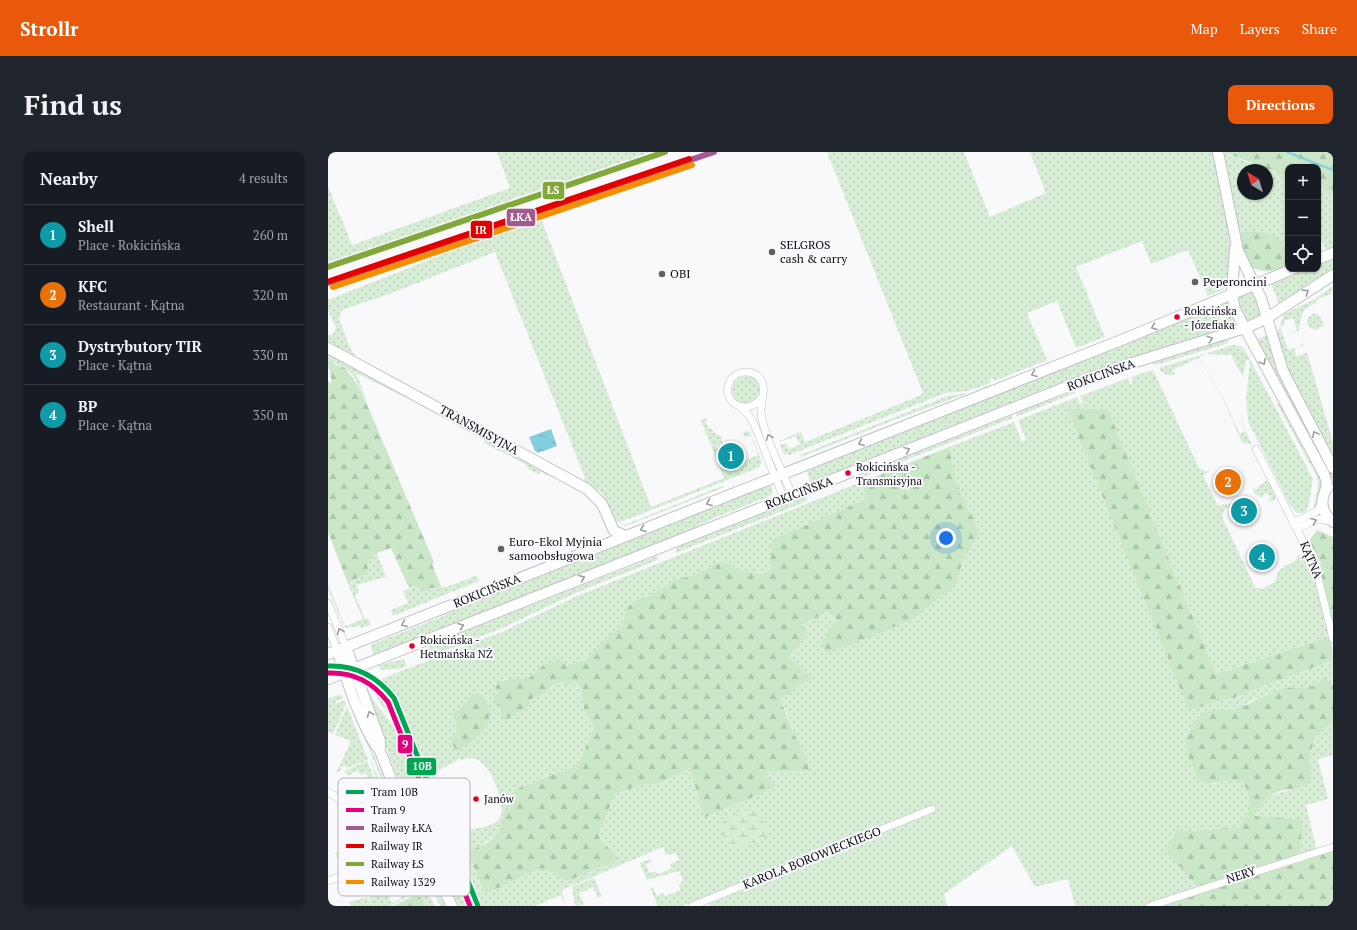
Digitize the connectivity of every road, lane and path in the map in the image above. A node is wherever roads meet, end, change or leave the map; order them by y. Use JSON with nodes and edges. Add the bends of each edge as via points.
{"nodes":[{"id":1,"x":1218,"y":152,"type":"edge"},
{"id":2,"x":1235,"y":236,"type":"junction"},
{"id":3,"x":1333,"y":253,"type":"edge"},
{"id":4,"x":1321,"y":258,"type":"edge"},
{"id":5,"x":1285,"y":272,"type":"edge"},
{"id":6,"x":1333,"y":275,"type":"edge"},
{"id":7,"x":1255,"y":284,"type":"junction"},
{"id":8,"x":1232,"y":294,"type":"junction"},
{"id":9,"x":1267,"y":318,"type":"junction"},
{"id":10,"x":1244,"y":328,"type":"junction"},
{"id":11,"x":328,"y":348,"type":"edge"},
{"id":12,"x":762,"y":398,"type":"junction"},
{"id":13,"x":740,"y":407,"type":"junction"},
{"id":14,"x":1256,"y":449,"type":"dead end"},
{"id":15,"x":1333,"y":468,"type":"edge"},
{"id":16,"x":779,"y":475,"type":"junction"},
{"id":17,"x":1333,"y":483,"type":"edge"},
{"id":18,"x":1325,"y":492,"type":"junction"},
{"id":19,"x":788,"y":497,"type":"junction"},
{"id":20,"x":1322,"y":503,"type":"junction"},
{"id":21,"x":1332,"y":522,"type":"edge"},
{"id":22,"x":1295,"y":526,"type":"junction"},
{"id":23,"x":613,"y":529,"type":"junction"},
{"id":24,"x":626,"y":536,"type":"junction"},
{"id":25,"x":605,"y":544,"type":"junction"},
{"id":26,"x":328,"y":603,"type":"edge"},
{"id":27,"x":328,"y":627,"type":"edge"},
{"id":28,"x":1333,"y":639,"type":"edge"},
{"id":29,"x":337,"y":650,"type":"edge"},
{"id":30,"x":349,"y":671,"type":"junction"},
{"id":31,"x":328,"y":679,"type":"edge"},
{"id":32,"x":391,"y":778,"type":"edge"},
{"id":33,"x":328,"y":792,"type":"edge"},
{"id":34,"x":338,"y":798,"type":"edge"},
{"id":35,"x":932,"y":809,"type":"dead end"},
{"id":36,"x":1333,"y":847,"type":"edge"},
{"id":37,"x":338,"y":877,"type":"edge"},
{"id":38,"x":328,"y":881,"type":"edge"},
{"id":39,"x":447,"y":896,"type":"edge"},
{"id":40,"x":705,"y":903,"type":"edge"},
{"id":41,"x":452,"y":906,"type":"edge"},
{"id":42,"x":692,"y":906,"type":"edge"},
{"id":43,"x":1150,"y":906,"type":"edge"}],
"edges":[{"from":1,"to":2,"type":"main road"},
{"from":2,"to":7,"type":"main road","via":[[1241,257]]},
{"from":2,"to":8,"type":"main road"},
{"from":3,"to":4,"type":"main road"},
{"from":5,"to":7,"type":"main road","name":"ROKICIŃSKA"},
{"from":9,"to":6,"type":"main road","name":"ROKICIŃSKA","one_way":true},
{"from":7,"to":8,"type":"main road","name":"ROKICIŃSKA"},
{"from":7,"to":9,"type":"main road"},
{"from":8,"to":10,"type":"main road","via":[[1235,310]]},
{"from":8,"to":16,"type":"main road","name":"ROKICIŃSKA","one_way":true},
{"from":9,"to":10,"type":"main road","name":"ROKICIŃSKA"},
{"from":15,"to":9,"type":"main road","one_way":true,"via":[[1283,371]]},
{"from":10,"to":18,"type":"main road","one_way":true,"via":[[1324,474]]},
{"from":19,"to":10,"type":"main road","name":"ROKICIŃSKA","one_way":true,"via":[[1084,380]]},
{"from":11,"to":23,"type":"main road","name":"TRANSMISYJNA","via":[[587,489],[602,504]]},
{"from":12,"to":13,"type":"street","via":[[753,406]]},
{"from":12,"to":13,"type":"street","via":[[764,388],[759,378],[750,372],[739,373],[730,380],[728,391],[731,400]]},
{"from":16,"to":12,"type":"street","one_way":true,"via":[[763,421]]},
{"from":13,"to":16,"type":"street","via":[[754,424]]},
{"from":14,"to":22,"type":"street","name":"KĄTNA"},
{"from":16,"to":19,"type":"street"},
{"from":16,"to":24,"type":"main road","name":"ROKICIŃSKA","one_way":true},
{"from":17,"to":18,"type":"main road"},
{"from":18,"to":20,"type":"main road"},
{"from":30,"to":19,"type":"main road","name":"ROKICIŃSKA","one_way":true},
{"from":20,"to":21,"type":"main road","via":[[1326,515]]},
{"from":20,"to":22,"type":"street","via":[[1317,511]]},
{"from":22,"to":21,"type":"street","name":"KĄTNA","one_way":true,"via":[[1318,519]]},
{"from":22,"to":28,"type":"street","name":"KĄTNA","via":[[1315,565]]},
{"from":23,"to":24,"type":"main road"},
{"from":23,"to":25,"type":"main road"},
{"from":24,"to":25,"type":"main road","name":"ROKICIŃSKA"},
{"from":25,"to":29,"type":"main road","name":"ROKICIŃSKA","one_way":true},
{"from":29,"to":26,"type":"street","one_way":true},
{"from":27,"to":29,"type":"street"},
{"from":29,"to":30,"type":"main road"},
{"from":30,"to":31,"type":"main road","name":"ROKICIŃSKA"},
{"from":30,"to":32,"type":"main road","via":[[373,743],[380,751]]},
{"from":33,"to":34,"type":"street"},
{"from":35,"to":40,"type":"street","name":"KAROLA BOROWIECKIEGO"},
{"from":36,"to":43,"type":"street","name":"NERY"},
{"from":37,"to":38,"type":"street"},
{"from":39,"to":41,"type":"main road"},
{"from":40,"to":42,"type":"street","name":"KAROLA BOROWIECKIEGO"}]}
